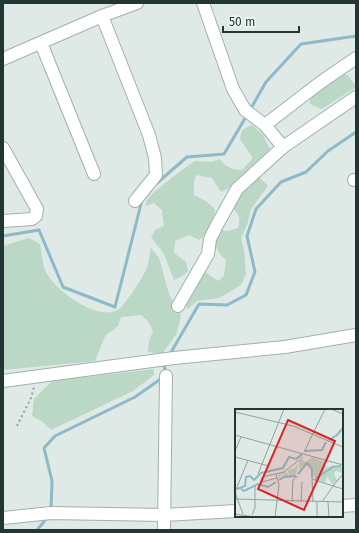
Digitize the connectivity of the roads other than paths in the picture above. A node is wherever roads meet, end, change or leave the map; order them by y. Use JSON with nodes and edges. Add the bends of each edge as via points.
{"nodes":[{"id":1,"x":137,"y":3,"type":"edge"},
{"id":2,"x":203,"y":3,"type":"edge"},
{"id":3,"x":102,"y":16,"type":"junction"},
{"id":4,"x":41,"y":43,"type":"junction"},
{"id":5,"x":3,"y":59,"type":"edge"},
{"id":6,"x":354,"y":64,"type":"edge"},
{"id":7,"x":356,"y":97,"type":"edge"},
{"id":8,"x":265,"y":125,"type":"junction"},
{"id":9,"x":283,"y":147,"type":"junction"},
{"id":10,"x":3,"y":148,"type":"edge"},
{"id":11,"x":94,"y":174,"type":"dead end"},
{"id":12,"x":135,"y":200,"type":"dead end"},
{"id":13,"x":3,"y":221,"type":"edge"},
{"id":14,"x":178,"y":306,"type":"dead end"},
{"id":15,"x":356,"y":335,"type":"edge"},
{"id":16,"x":166,"y":376,"type":"dead end"},
{"id":17,"x":3,"y":381,"type":"edge"},
{"id":18,"x":356,"y":505,"type":"edge"},
{"id":19,"x":343,"y":506,"type":"edge"},
{"id":20,"x":235,"y":511,"type":"edge"},
{"id":21,"x":164,"y":515,"type":"junction"},
{"id":22,"x":3,"y":518,"type":"edge"},
{"id":23,"x":164,"y":530,"type":"edge"}],
"edges":[{"from":1,"to":3,"type":"street"},
{"from":2,"to":8,"type":"street","via":[[233,89],[245,110]]},
{"from":3,"to":4,"type":"street"},
{"from":3,"to":12,"type":"street","via":[[149,136],[155,158],[156,175]]},
{"from":4,"to":5,"type":"street"},
{"from":4,"to":11,"type":"street"},
{"from":6,"to":8,"type":"street"},
{"from":7,"to":9,"type":"street"},
{"from":8,"to":9,"type":"street"},
{"from":9,"to":14,"type":"street","via":[[237,189],[216,225],[210,239],[208,254]]},
{"from":10,"to":13,"type":"street","via":[[37,209],[36,216],[32,219]]},
{"from":15,"to":17,"type":"street","via":[[285,348],[174,358]]},
{"from":16,"to":21,"type":"street"},
{"from":18,"to":19,"type":"street"},
{"from":20,"to":21,"type":"street"},
{"from":21,"to":22,"type":"street","via":[[51,513]]},
{"from":21,"to":23,"type":"street"}]}
